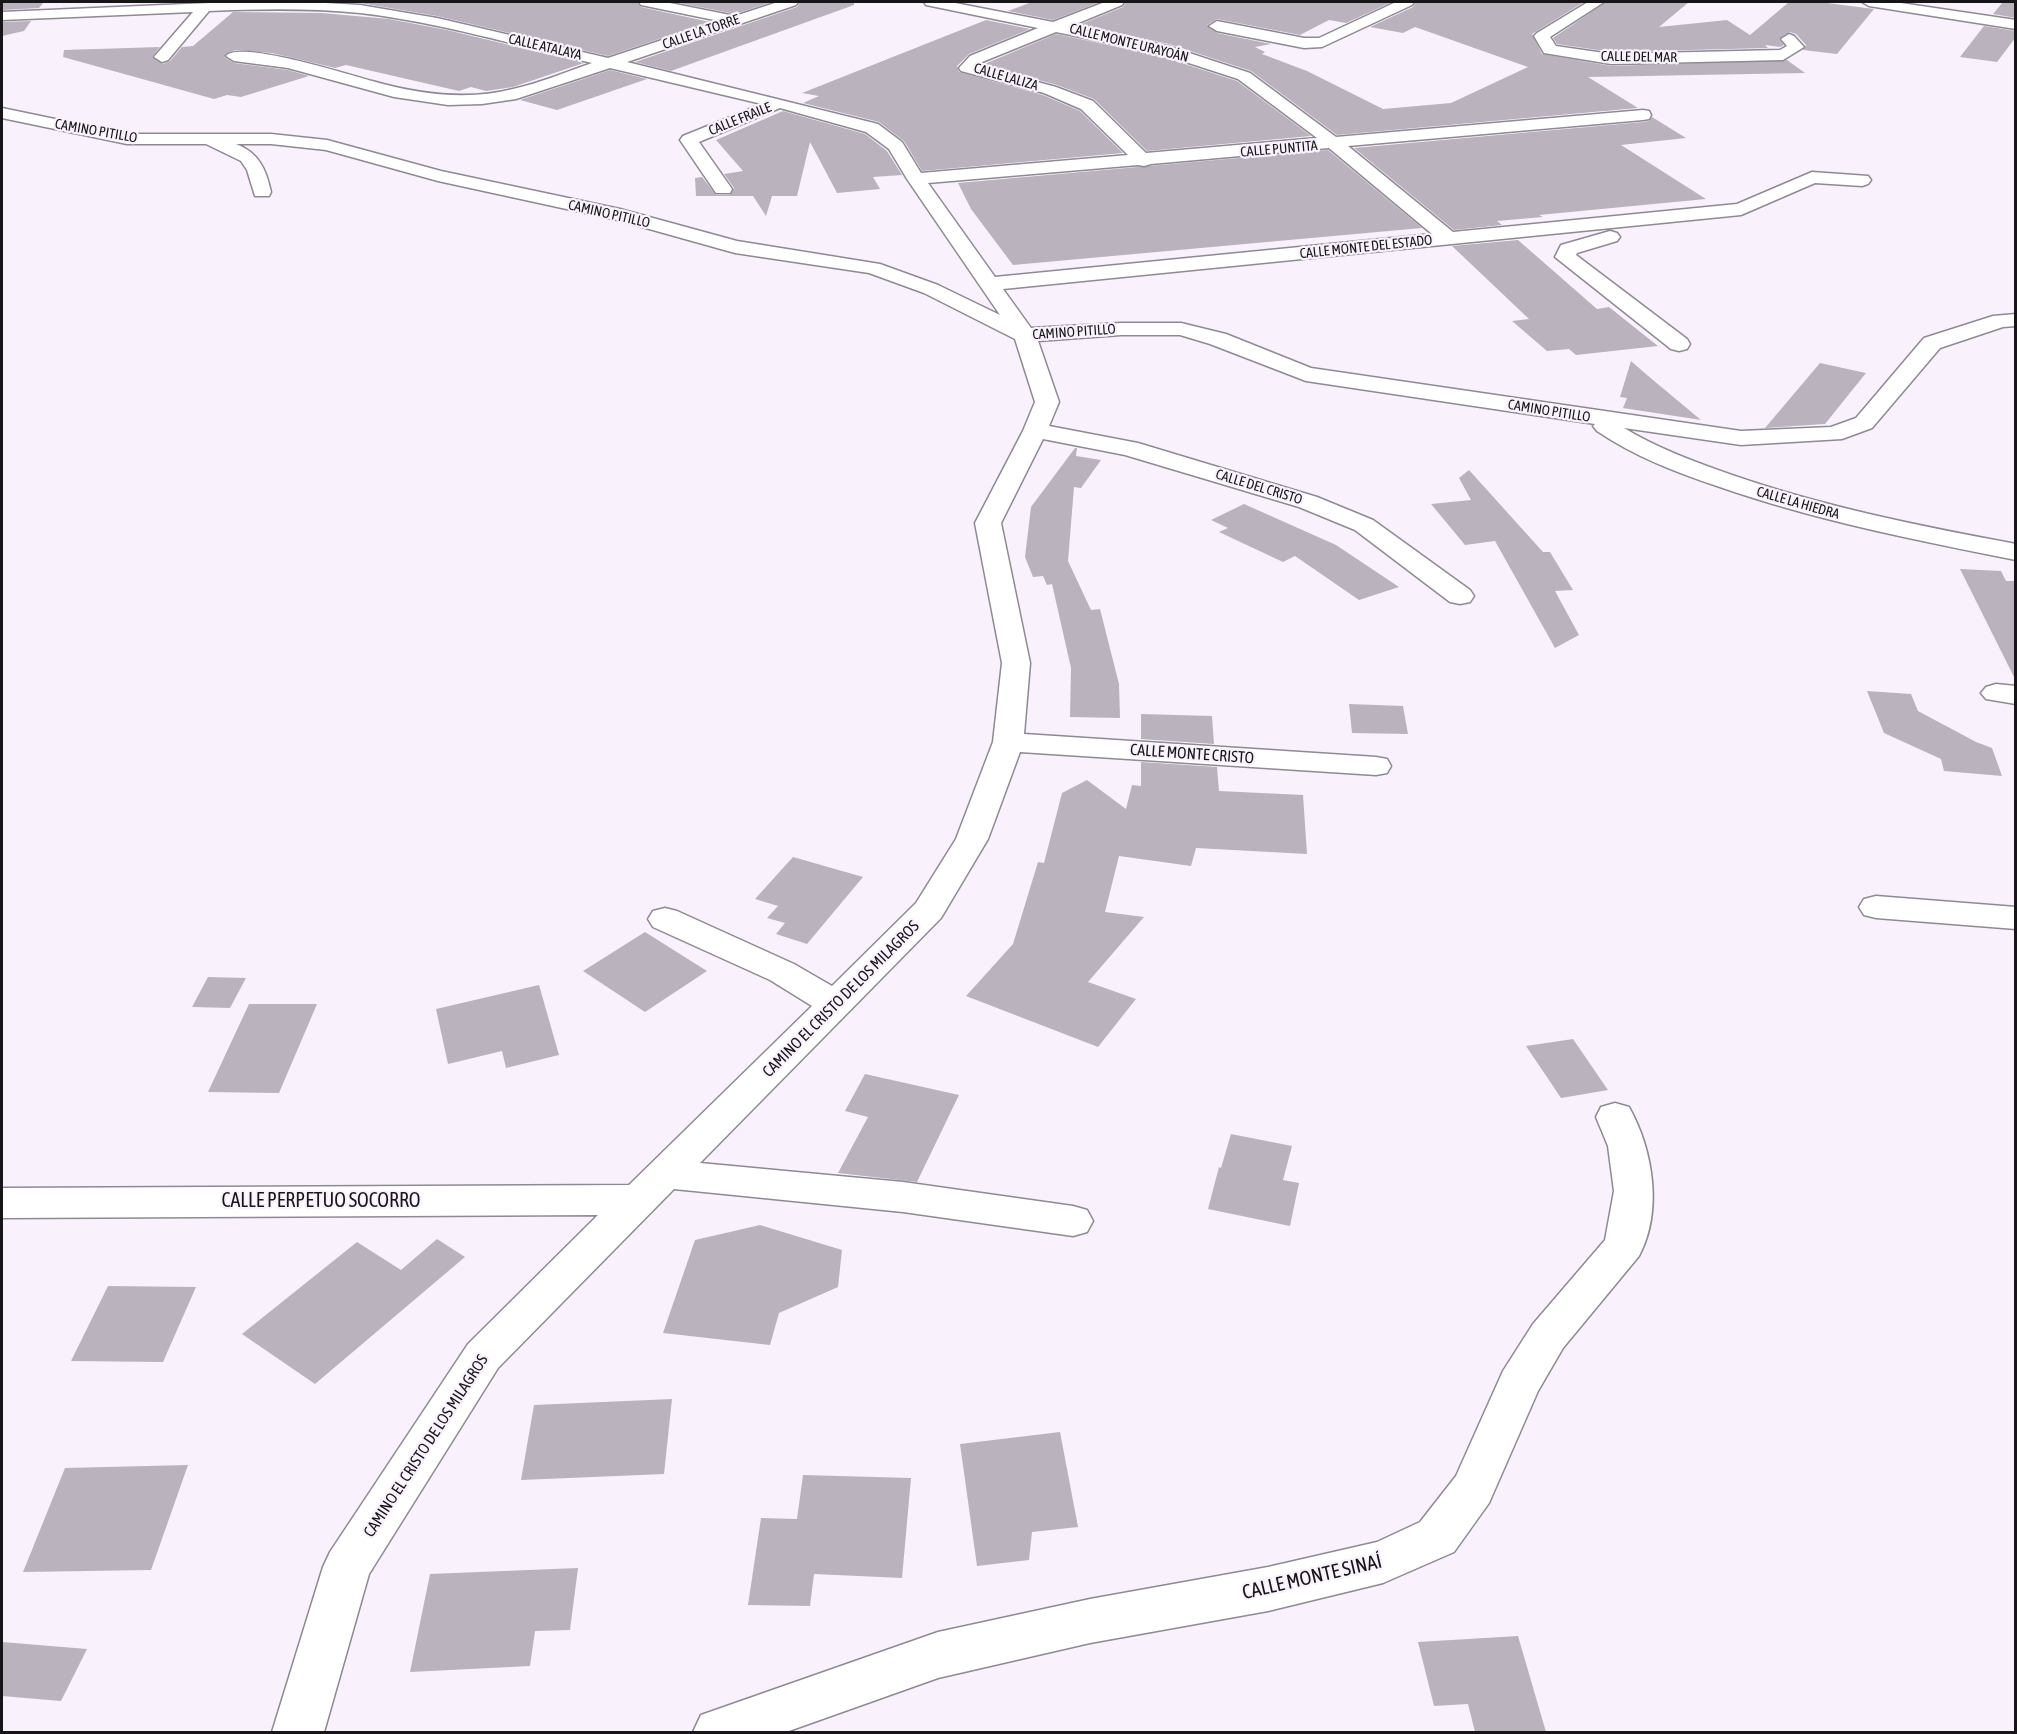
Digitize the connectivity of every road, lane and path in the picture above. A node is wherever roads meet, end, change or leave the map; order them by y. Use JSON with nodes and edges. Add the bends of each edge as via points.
{"nodes":[{"id":1,"x":646,"y":2,"type":"edge"},
{"id":2,"x":791,"y":2,"type":"edge"},
{"id":3,"x":931,"y":2,"type":"edge"},
{"id":4,"x":1117,"y":2,"type":"edge"},
{"id":5,"x":1367,"y":2,"type":"edge"},
{"id":6,"x":1597,"y":2,"type":"edge"},
{"id":7,"x":1869,"y":2,"type":"edge"},
{"id":8,"x":1402,"y":4,"type":"edge"},
{"id":9,"x":148,"y":5,"type":"edge"},
{"id":10,"x":205,"y":7,"type":"junction"},
{"id":11,"x":2,"y":16,"type":"edge"},
{"id":12,"x":737,"y":20,"type":"junction"},
{"id":13,"x":2016,"y":25,"type":"edge"},
{"id":14,"x":1058,"y":26,"type":"junction"},
{"id":15,"x":1217,"y":26,"type":"dead end"},
{"id":16,"x":1789,"y":39,"type":"dead end"},
{"id":17,"x":234,"y":56,"type":"dead end"},
{"id":18,"x":162,"y":57,"type":"dead end"},
{"id":19,"x":611,"y":63,"type":"junction"},
{"id":20,"x":779,"y":103,"type":"junction"},
{"id":21,"x":2,"y":112,"type":"edge"},
{"id":22,"x":1642,"y":115,"type":"dead end"},
{"id":23,"x":206,"y":139,"type":"junction"},
{"id":24,"x":1335,"y":144,"type":"junction"},
{"id":25,"x":1144,"y":160,"type":"junction"},
{"id":26,"x":916,"y":179,"type":"junction"},
{"id":27,"x":1862,"y":180,"type":"dead end"},
{"id":28,"x":723,"y":189,"type":"dead end"},
{"id":29,"x":262,"y":192,"type":"dead end"},
{"id":30,"x":1607,"y":224,"type":"junction"},
{"id":31,"x":1450,"y":239,"type":"junction"},
{"id":32,"x":990,"y":284,"type":"junction"},
{"id":33,"x":2016,"y":320,"type":"edge"},
{"id":34,"x":1025,"y":335,"type":"junction"},
{"id":35,"x":1679,"y":344,"type":"dead end"},
{"id":36,"x":1594,"y":418,"type":"junction"},
{"id":37,"x":1035,"y":431,"type":"junction"},
{"id":38,"x":2016,"y":552,"type":"edge"},
{"id":39,"x":1460,"y":596,"type":"dead end"},
{"id":40,"x":1008,"y":742,"type":"junction"},
{"id":41,"x":1376,"y":766,"type":"dead end"},
{"id":42,"x":1876,"y":907,"type":"dead end"},
{"id":43,"x":2016,"y":918,"type":"edge"},
{"id":44,"x":665,"y":919,"type":"dead end"},
{"id":45,"x":835,"y":1004,"type":"junction"},
{"id":46,"x":1616,"y":1117,"type":"dead end"},
{"id":47,"x":653,"y":1187,"type":"junction"},
{"id":48,"x":2,"y":1203,"type":"edge"},
{"id":49,"x":1073,"y":1221,"type":"dead end"},
{"id":50,"x":298,"y":1732,"type":"edge"},
{"id":51,"x":719,"y":1732,"type":"edge"}],
"edges":[{"from":1,"to":12,"type":"street"},
{"from":2,"to":12,"type":"street","name":"CALLE LA TORRE"},
{"from":3,"to":14,"type":"street","name":"CALLE MONTE URAYOÁN"},
{"from":4,"to":14,"type":"street","name":"CALLE LALIZA"},
{"from":5,"to":8,"type":"street"},
{"from":6,"to":16,"type":"street","name":"CALLE DEL MAR","via":[[1542,36],[1550,50],[1611,59],[1783,55],[1796,47]]},
{"from":7,"to":13,"type":"street"},
{"from":8,"to":15,"type":"street","via":[[1322,42],[1304,43]]},
{"from":9,"to":10,"type":"street","name":"CALLE ATALAYA"},
{"from":9,"to":11,"type":"street"},
{"from":10,"to":18,"type":"street"},
{"from":10,"to":19,"type":"street","name":"CALLE ATALAYA","via":[[276,4],[360,9],[437,22]]},
{"from":12,"to":19,"type":"street","name":"CALLE LA TORRE"},
{"from":14,"to":24,"type":"street","name":"CALLE MONTE URAYOÁN","via":[[1162,49],[1244,76]]},
{"from":14,"to":25,"type":"street","name":"CALLE LALIZA","via":[[976,59],[967,68],[1050,90],[1087,105]]},
{"from":17,"to":19,"type":"street","name":"CALLE LA TORRE","via":[[263,57],[409,95],[449,100],[516,94]]},
{"from":19,"to":20,"type":"street","name":"CALLE ATALAYA"},
{"from":20,"to":26,"type":"street","name":"CALLE ATALAYA","via":[[872,128],[897,146]]},
{"from":20,"to":28,"type":"street","name":"CALLE FRAILE","via":[[689,140]]},
{"from":21,"to":23,"type":"street","name":"CAMINO PITILLO","via":[[127,139]]},
{"from":22,"to":24,"type":"street","name":"CALLE PUNTITA"},
{"from":23,"to":29,"type":"street","via":[[242,152],[258,169]]},
{"from":23,"to":34,"type":"street","name":"CAMINO PITILLO","via":[[271,139],[327,145],[438,176],[620,215],[735,247],[873,268],[931,289]]},
{"from":24,"to":25,"type":"street","name":"CALLE PUNTITA"},
{"from":24,"to":31,"type":"street","name":"CALLE MONTE URAYOÁN"},
{"from":25,"to":26,"type":"street","name":"CALLE PUNTITA"},
{"from":26,"to":32,"type":"street","name":"CAMINO EL CRISTO DE LOS MILAGROS"},
{"from":27,"to":30,"type":"street","name":"CALLE MONTE DEL ESTADO","via":[[1812,177],[1741,209]]},
{"from":30,"to":31,"type":"street","name":"CALLE MONTE DEL ESTADO"},
{"from":30,"to":35,"type":"street","via":[[1615,234],[1568,249],[1565,257]]},
{"from":31,"to":32,"type":"street","name":"CALLE MONTE DEL ESTADO"},
{"from":32,"to":34,"type":"street","name":"CAMINO EL CRISTO DE LOS MILAGROS"},
{"from":33,"to":36,"type":"street","name":"CAMINO PITILLO","via":[[1932,343],[1864,423],[1834,434],[1741,438]]},
{"from":34,"to":36,"type":"street","name":"CAMINO PITILLO","via":[[1181,329],[1218,339],[1306,374]]},
{"from":34,"to":37,"type":"street","name":"CAMINO EL CRISTO DE LOS MILAGROS","via":[[1047,402]]},
{"from":36,"to":38,"type":"street","name":"CALLE LA HIEDRA","via":[[1620,436],[1674,462],[1737,486],[1893,529]]},
{"from":37,"to":39,"type":"street","name":"CALLE DEL CRISTO","via":[[1129,448],[1308,502],[1364,525]]},
{"from":37,"to":40,"type":"street","name":"CAMINO EL CRISTO DE LOS MILAGROS","via":[[988,523],[1016,663]]},
{"from":40,"to":41,"type":"street","name":"CALLE MONTE CRISTO"},
{"from":40,"to":45,"type":"street","name":"CAMINO EL CRISTO DE LOS MILAGROS","via":[[972,839],[929,910]]},
{"from":42,"to":43,"type":"street"},
{"from":44,"to":45,"type":"street","via":[[782,972]]},
{"from":45,"to":47,"type":"street","name":"CAMINO EL CRISTO DE LOS MILAGROS"},
{"from":46,"to":51,"type":"street","name":"CALLE MONTE SINAÍ","via":[[1627,1146],[1634,1191],[1624,1245],[1548,1336],[1519,1384],[1473,1489],[1437,1537],[1372,1565],[938,1655]]},
{"from":47,"to":48,"type":"street","name":"CALLE PERPETUO SOCORRO"},
{"from":47,"to":49,"type":"street","name":"CALLE PERPETUO SOCORRO","via":[[903,1197]]},
{"from":47,"to":50,"type":"street","name":"CAMINO EL CRISTO DE LOS MILAGROS","via":[[483,1356],[347,1567]]}]}
